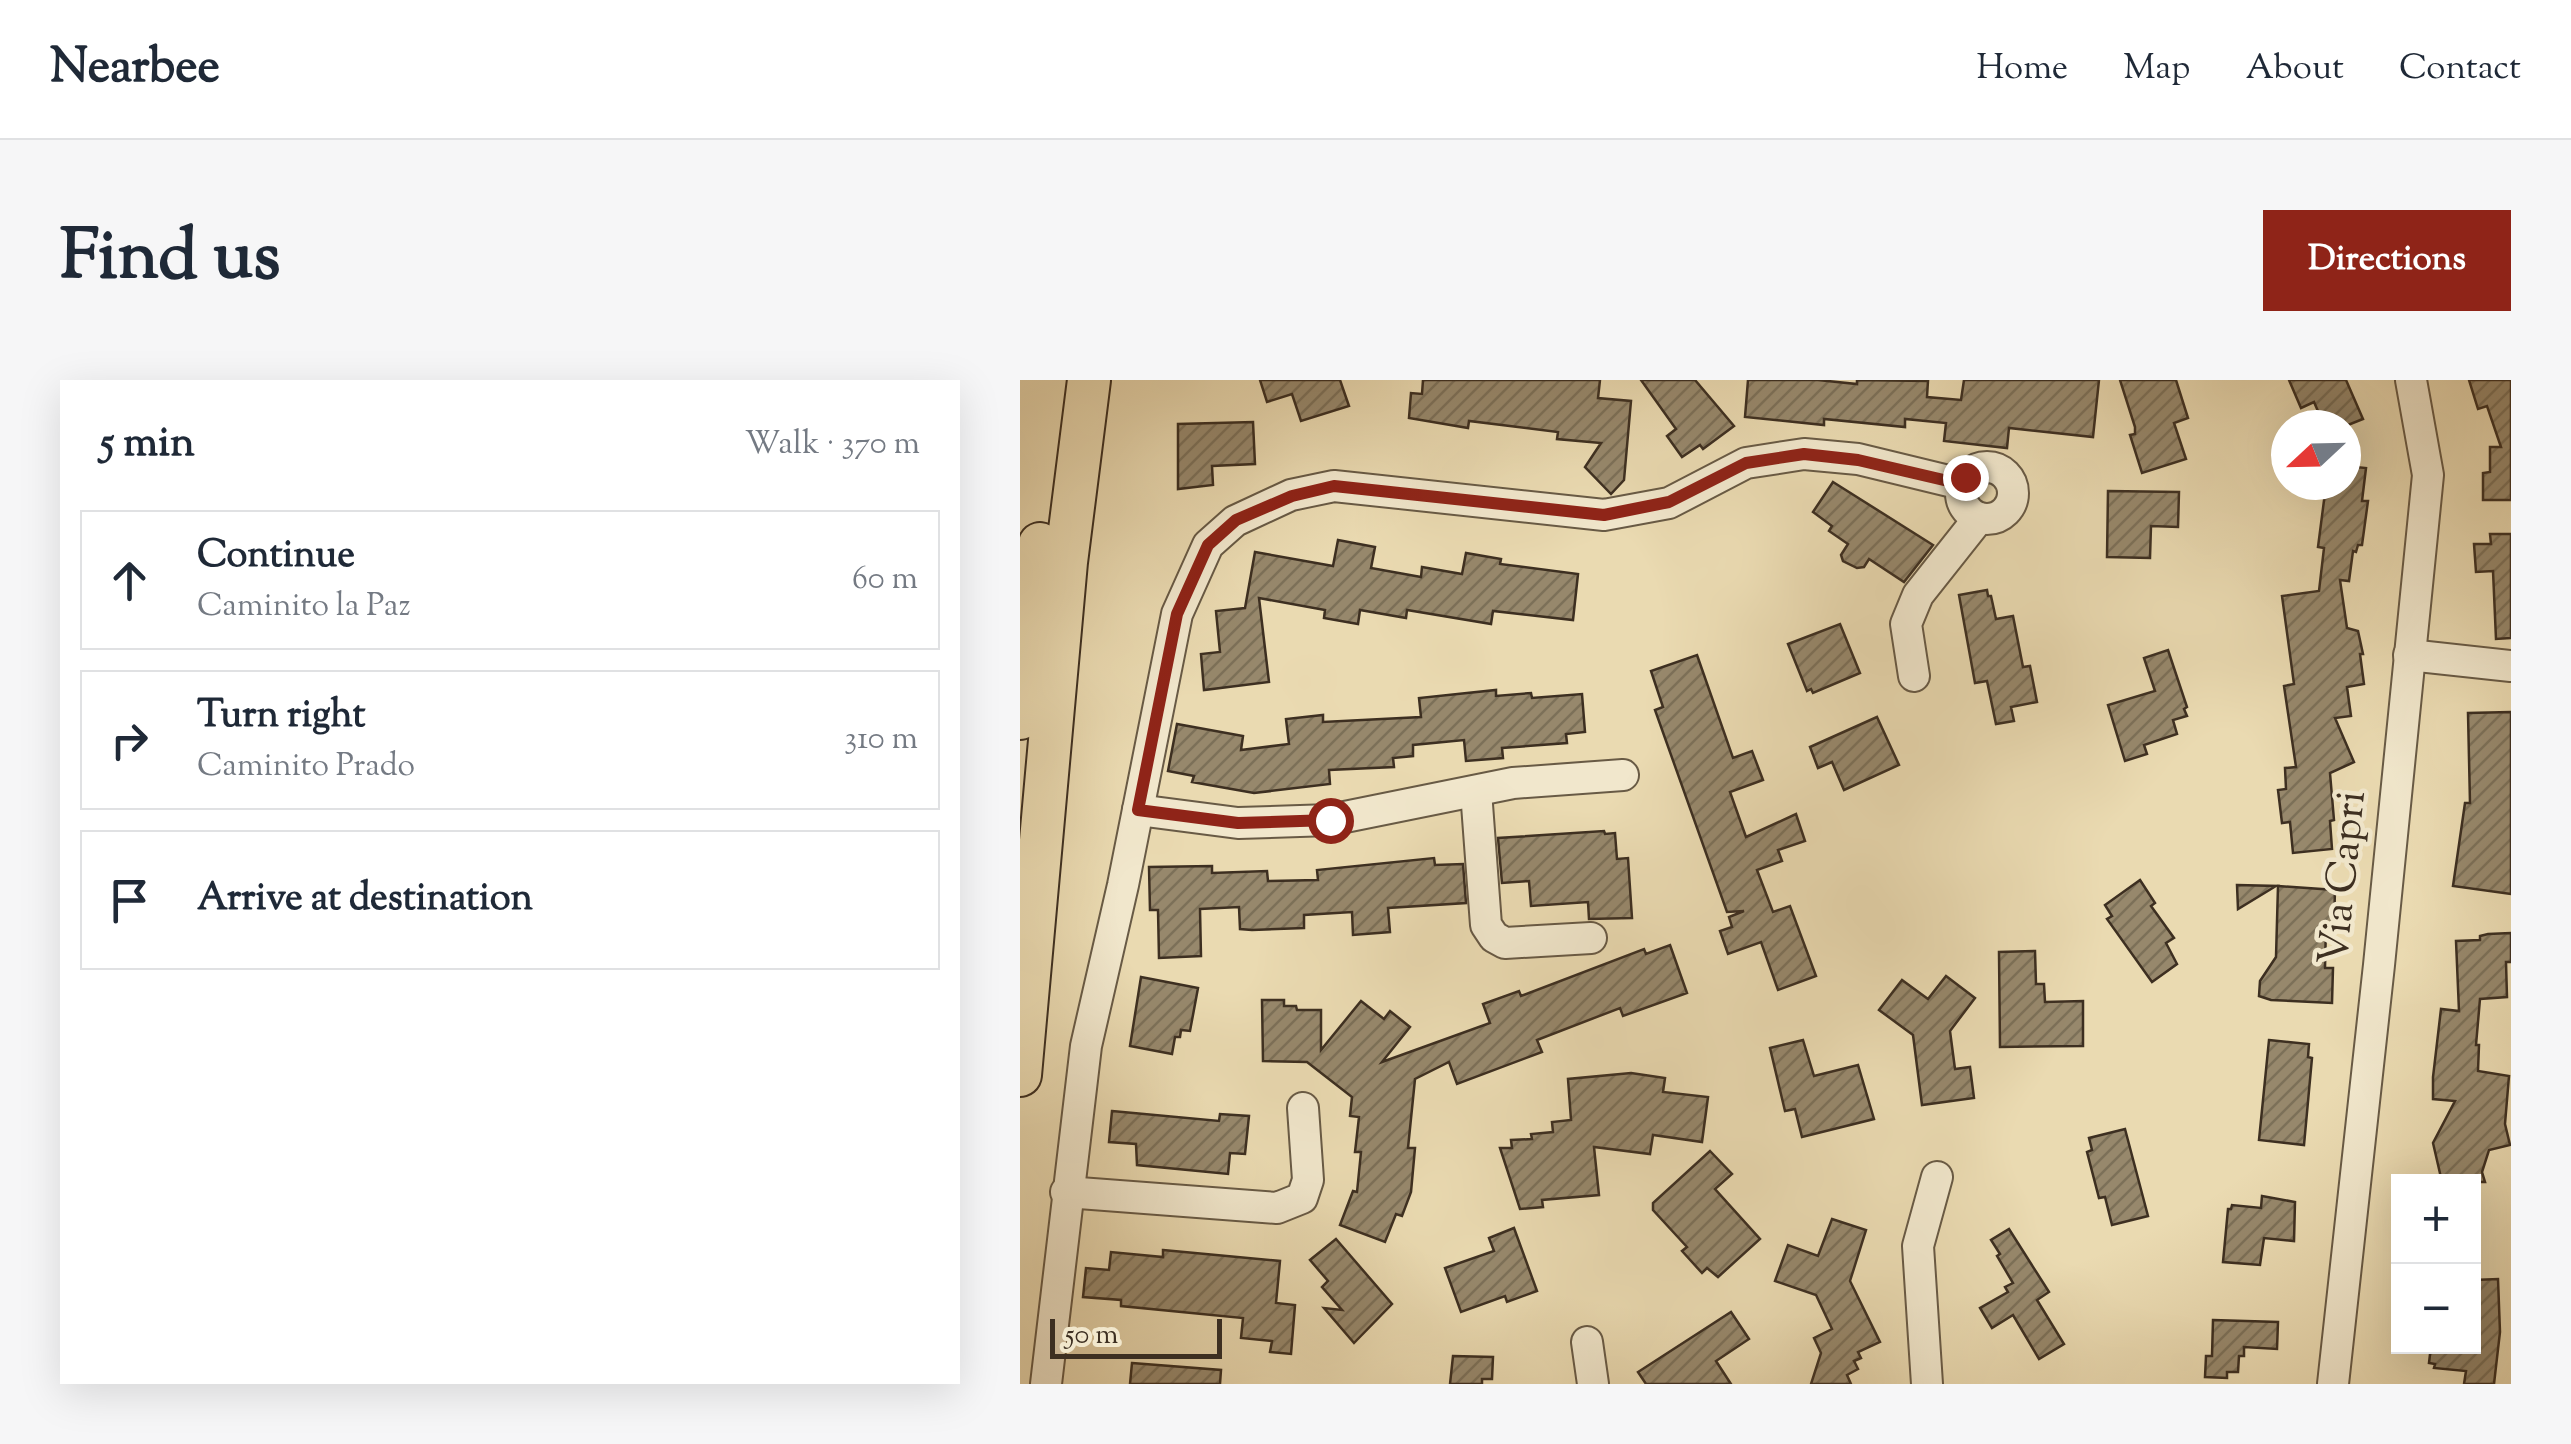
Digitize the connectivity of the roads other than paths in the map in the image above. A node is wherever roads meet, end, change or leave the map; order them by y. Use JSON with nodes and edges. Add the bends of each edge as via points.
{"nodes":[{"id":1,"x":1061,"y":380,"type":"edge"},
{"id":2,"x":1089,"y":380,"type":"edge"},
{"id":3,"x":2411,"y":380,"type":"edge"},
{"id":4,"x":1961,"y":484,"type":"junction"},
{"id":5,"x":1979,"y":518,"type":"junction"},
{"id":6,"x":2409,"y":655,"type":"junction"},
{"id":7,"x":2511,"y":666,"type":"edge"},
{"id":8,"x":1914,"y":676,"type":"dead end"},
{"id":9,"x":1020,"y":718,"type":"edge"},
{"id":10,"x":1623,"y":776,"type":"dead end"},
{"id":11,"x":1476,"y":790,"type":"junction"},
{"id":12,"x":1138,"y":810,"type":"junction"},
{"id":13,"x":1591,"y":938,"type":"dead end"},
{"id":14,"x":1020,"y":1075,"type":"edge"},
{"id":15,"x":1302,"y":1108,"type":"dead end"},
{"id":16,"x":1937,"y":1177,"type":"dead end"},
{"id":17,"x":1066,"y":1192,"type":"junction"},
{"id":18,"x":1587,"y":1342,"type":"dead end"},
{"id":19,"x":1925,"y":1383,"type":"edge"},
{"id":20,"x":1046,"y":1384,"type":"edge"},
{"id":21,"x":1592,"y":1384,"type":"edge"},
{"id":22,"x":2333,"y":1384,"type":"edge"}],
"edges":[{"from":1,"to":9,"type":"highway"},
{"from":2,"to":14,"type":"highway"},
{"from":3,"to":6,"type":"street","name":"Via Capri","via":[[2428,475]]},
{"from":4,"to":5,"type":"street","via":[[1965,508]]},
{"from":4,"to":5,"type":"street","via":[[1986,466],[2012,484],[2003,514]]},
{"from":4,"to":12,"type":"street","via":[[1804,454],[1746,463],[1669,502],[1604,515],[1334,486],[1292,496],[1236,520],[1208,545],[1177,614]]},
{"from":5,"to":8,"type":"street","via":[[1918,595],[1906,624]]},
{"from":6,"to":7,"type":"street"},
{"from":6,"to":22,"type":"street","name":"Via Capri"},
{"from":10,"to":11,"type":"street"},
{"from":11,"to":12,"type":"street","via":[[1330,820],[1238,823]]},
{"from":11,"to":13,"type":"street","via":[[1486,925],[1494,937],[1505,943]]},
{"from":12,"to":17,"type":"street","via":[[1086,1046]]},
{"from":15,"to":17,"type":"street","via":[[1308,1180],[1302,1198],[1277,1208]]},
{"from":16,"to":19,"type":"street","via":[[1918,1246]]},
{"from":17,"to":20,"type":"street"},
{"from":18,"to":21,"type":"street"}]}
